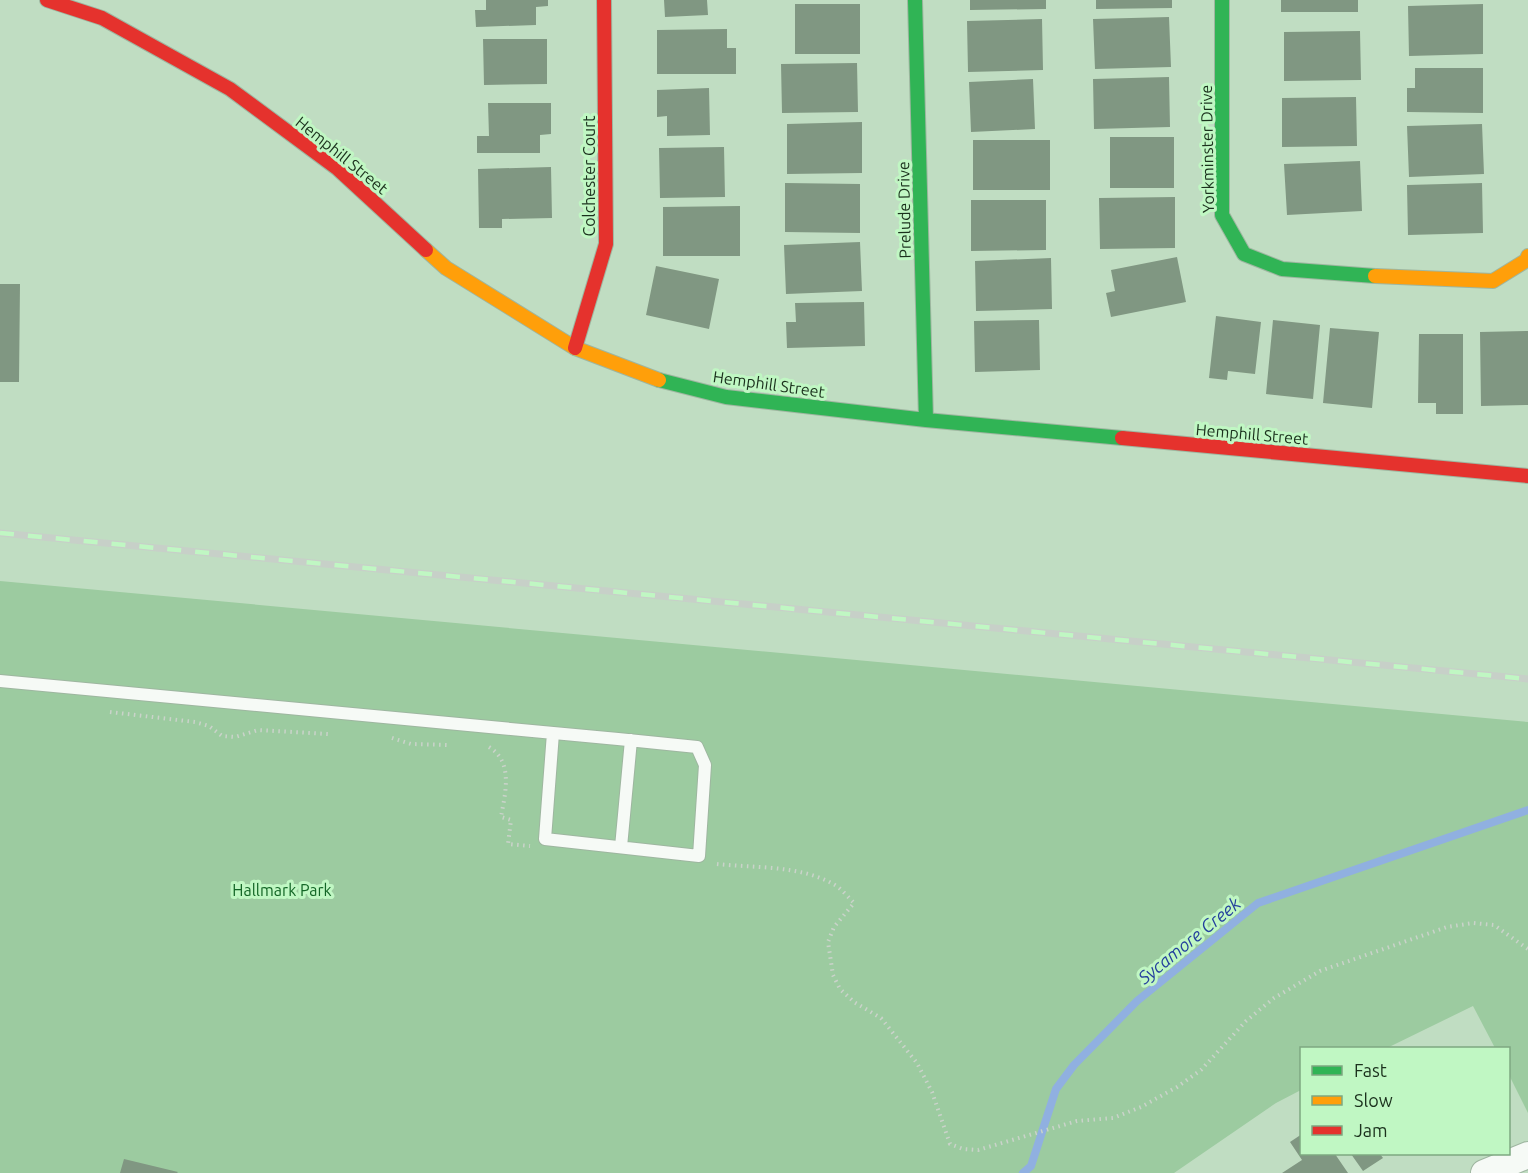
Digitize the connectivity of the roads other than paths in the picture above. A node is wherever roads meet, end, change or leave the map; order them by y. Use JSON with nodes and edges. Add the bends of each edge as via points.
{"nodes":[{"id":1,"x":47,"y":0,"type":"edge"},
{"id":2,"x":604,"y":0,"type":"edge"},
{"id":3,"x":915,"y":0,"type":"edge"},
{"id":4,"x":1222,"y":0,"type":"edge"},
{"id":5,"x":1528,"y":256,"type":"edge"},
{"id":6,"x":575,"y":348,"type":"junction"},
{"id":7,"x":926,"y":420,"type":"junction"},
{"id":8,"x":1528,"y":476,"type":"edge"},
{"id":9,"x":0,"y":681,"type":"edge"},
{"id":10,"x":554,"y":733,"type":"junction"},
{"id":11,"x":631,"y":740,"type":"junction"},
{"id":12,"x":621,"y":847,"type":"junction"},
{"id":13,"x":1528,"y":1155,"type":"edge"},
{"id":14,"x":1484,"y":1173,"type":"edge"}],
"edges":[{"from":1,"to":6,"type":"street","name":"Hemphill Street","via":[[102,18],[230,89],[338,169],[446,268]]},
{"from":2,"to":6,"type":"street","name":"Colchester Court","via":[[606,244]]},
{"from":3,"to":7,"type":"street","name":"Prelude Drive"},
{"from":4,"to":5,"type":"street","name":"Yorkminster Drive","via":[[1222,215],[1244,254],[1282,269],[1494,281]]},
{"from":6,"to":7,"type":"street","name":"Hemphill Street","via":[[650,378],[726,397]]},
{"from":7,"to":8,"type":"street","name":"Hemphill Street"},
{"from":9,"to":10,"type":"lane"},
{"from":10,"to":11,"type":"lane"},
{"from":10,"to":12,"type":"lane","via":[[545,839]]},
{"from":11,"to":12,"type":"lane"},
{"from":11,"to":12,"type":"lane","via":[[697,747],[705,765],[699,856]]},
{"from":13,"to":14,"type":"street"}]}
